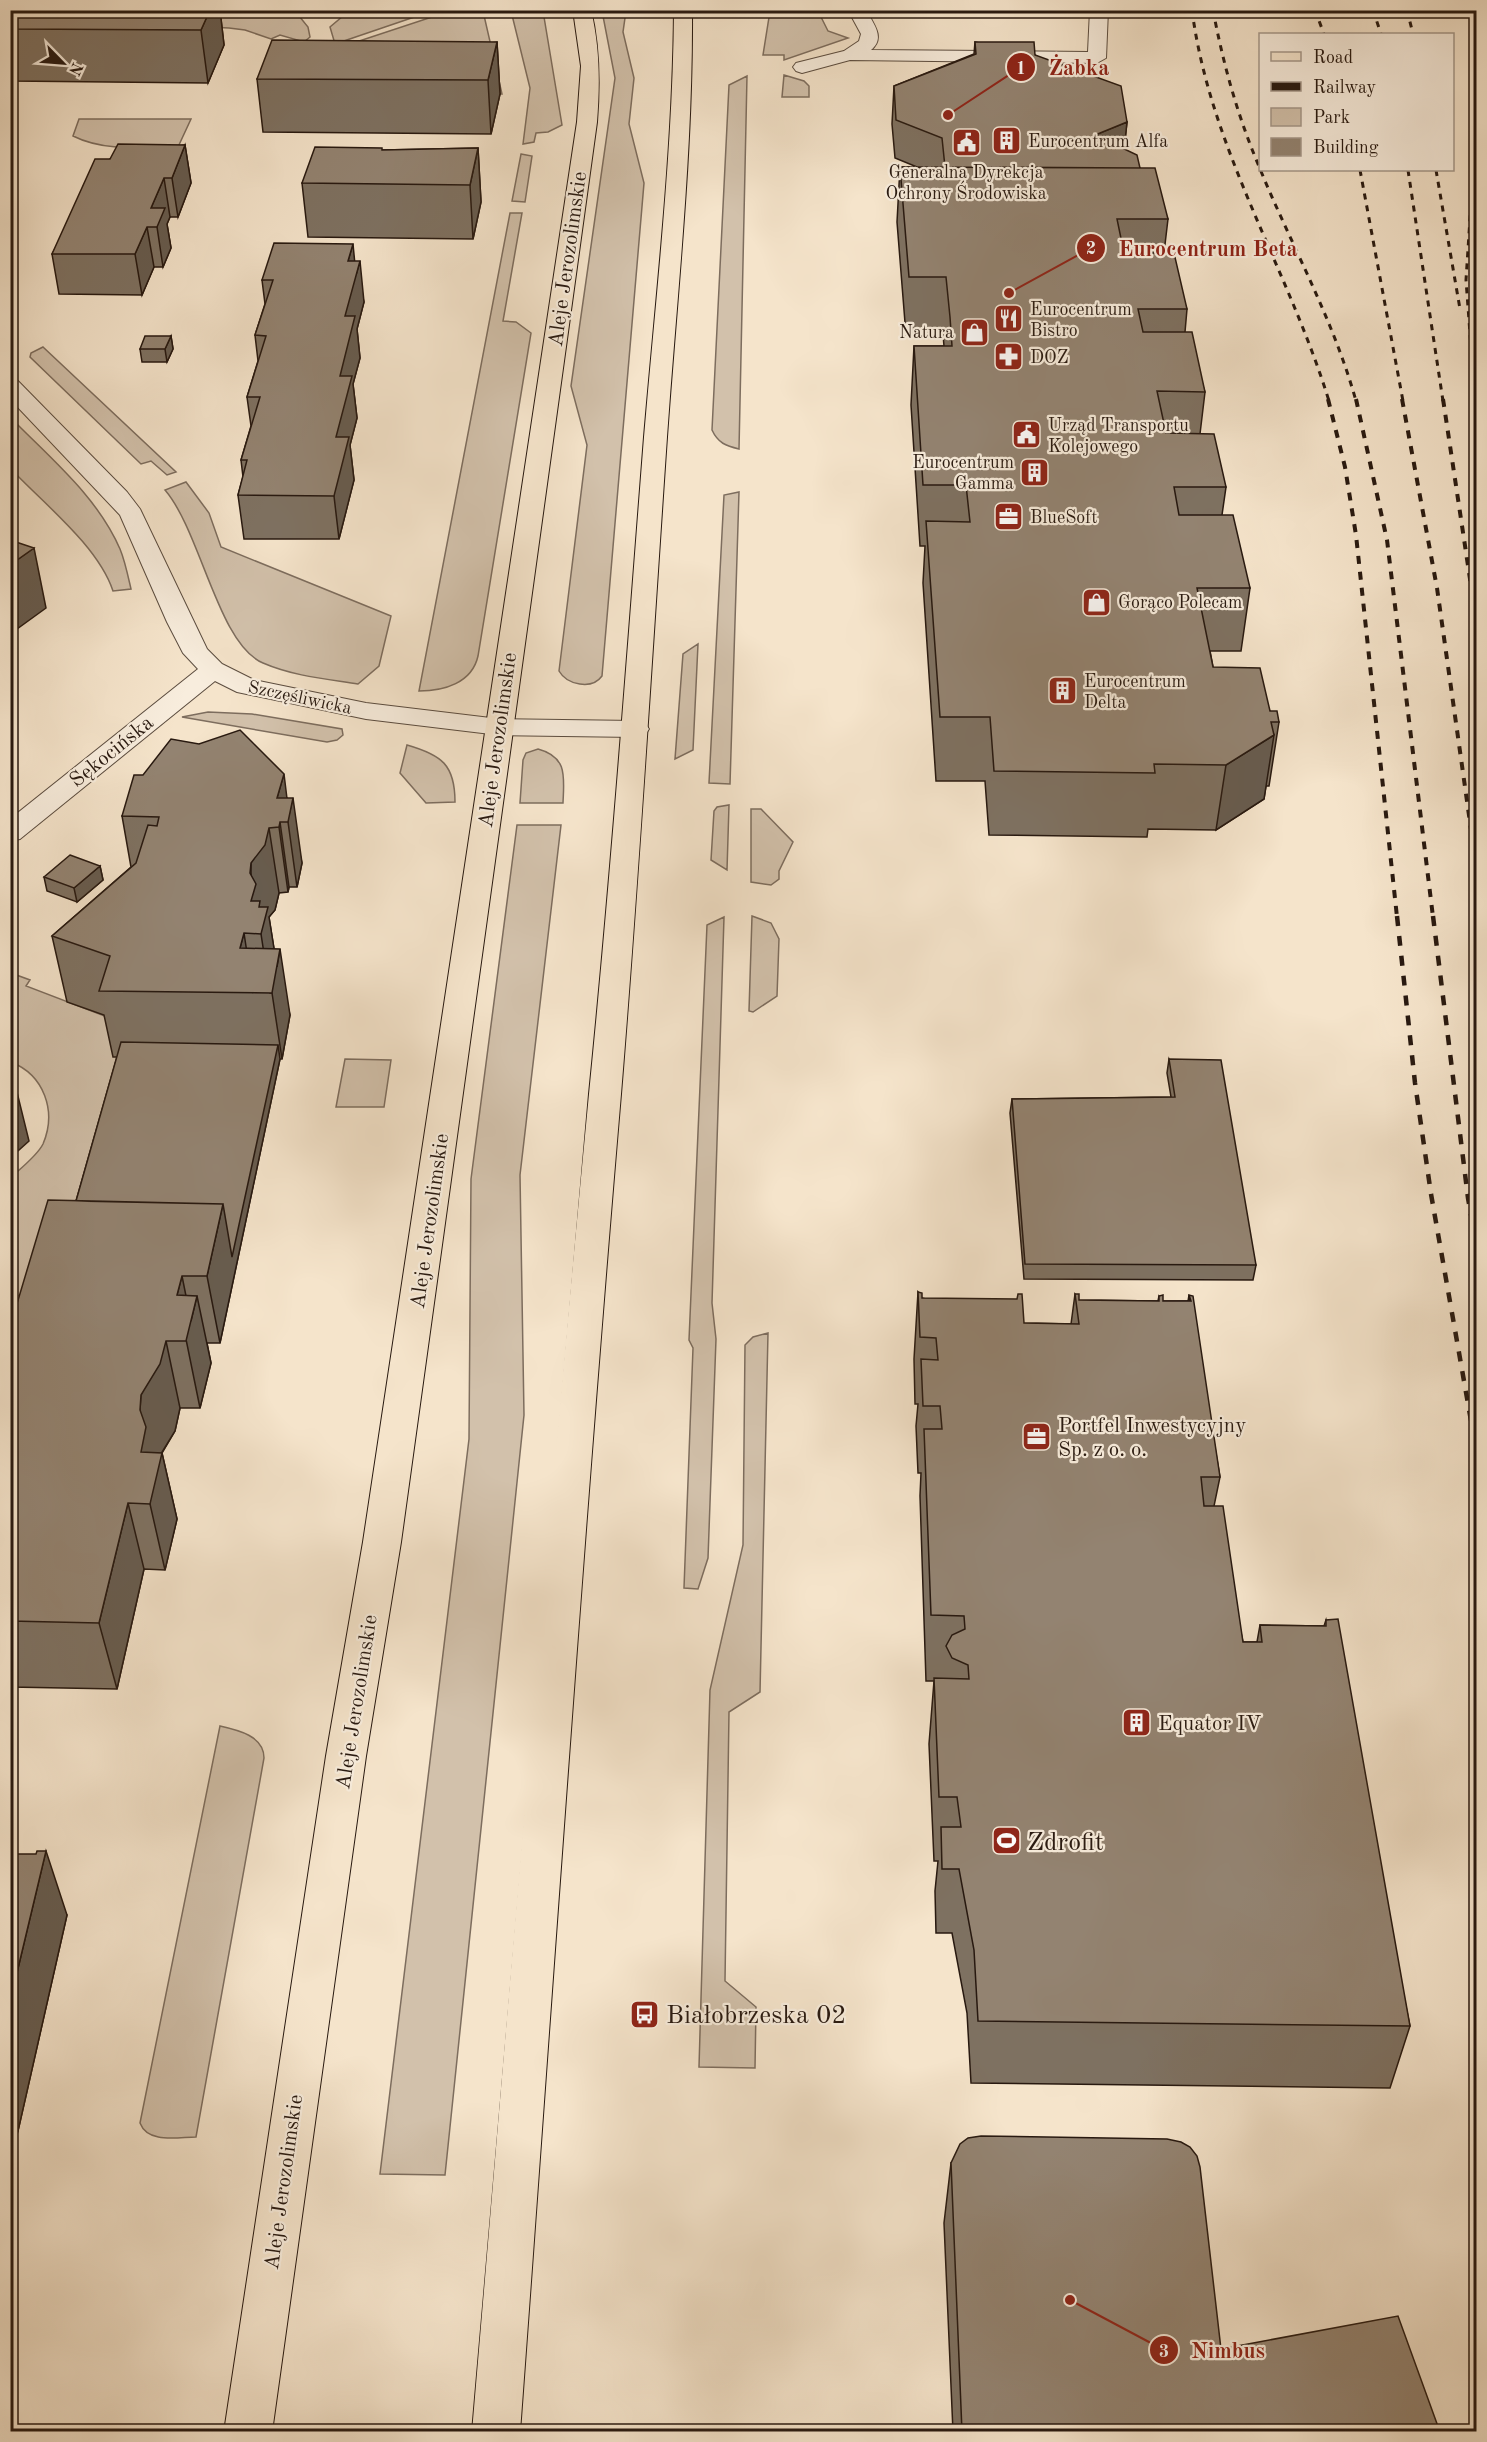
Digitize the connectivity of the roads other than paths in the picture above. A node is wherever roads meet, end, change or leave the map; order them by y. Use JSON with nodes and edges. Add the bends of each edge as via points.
{"nodes":[{"id":1,"x":582,"y":10,"type":"edge"},
{"id":2,"x":683,"y":10,"type":"edge"},
{"id":3,"x":857,"y":10,"type":"edge"},
{"id":4,"x":1099,"y":10,"type":"edge"},
{"id":5,"x":850,"y":55,"type":"junction"},
{"id":6,"x":802,"y":67,"type":"dead end"},
{"id":7,"x":10,"y":386,"type":"edge"},
{"id":8,"x":213,"y":670,"type":"junction"},
{"id":9,"x":499,"y":727,"type":"junction"},
{"id":10,"x":636,"y":729,"type":"junction"},
{"id":11,"x":10,"y":833,"type":"edge"},
{"id":12,"x":248,"y":2432,"type":"edge"},
{"id":13,"x":496,"y":2432,"type":"edge"}],
"edges":[{"from":1,"to":9,"type":"main road","name":"Aleje Jerozolimskie","via":[[592,69],[587,122]]},
{"from":2,"to":10,"type":"main road","via":[[677,183]]},
{"from":3,"to":5,"type":"street","via":[[870,42]]},
{"from":4,"to":5,"type":"street","via":[[1097,58]]},
{"from":5,"to":6,"type":"street"},
{"from":7,"to":8,"type":"street","name":"Szczęśliwicka","via":[[132,514],[196,653]]},
{"from":8,"to":9,"type":"street","name":"Szczęśliwicka","via":[[246,686],[280,695],[366,711]]},
{"from":8,"to":11,"type":"street","name":"Sękocińska"},
{"from":9,"to":10,"type":"street","name":"Szczęśliwicka"},
{"from":9,"to":12,"type":"main road","name":"Aleje Jerozolimskie","via":[[386,1519],[344,1768]]},
{"from":10,"to":13,"type":"main road","via":[[580,1369]]}]}
